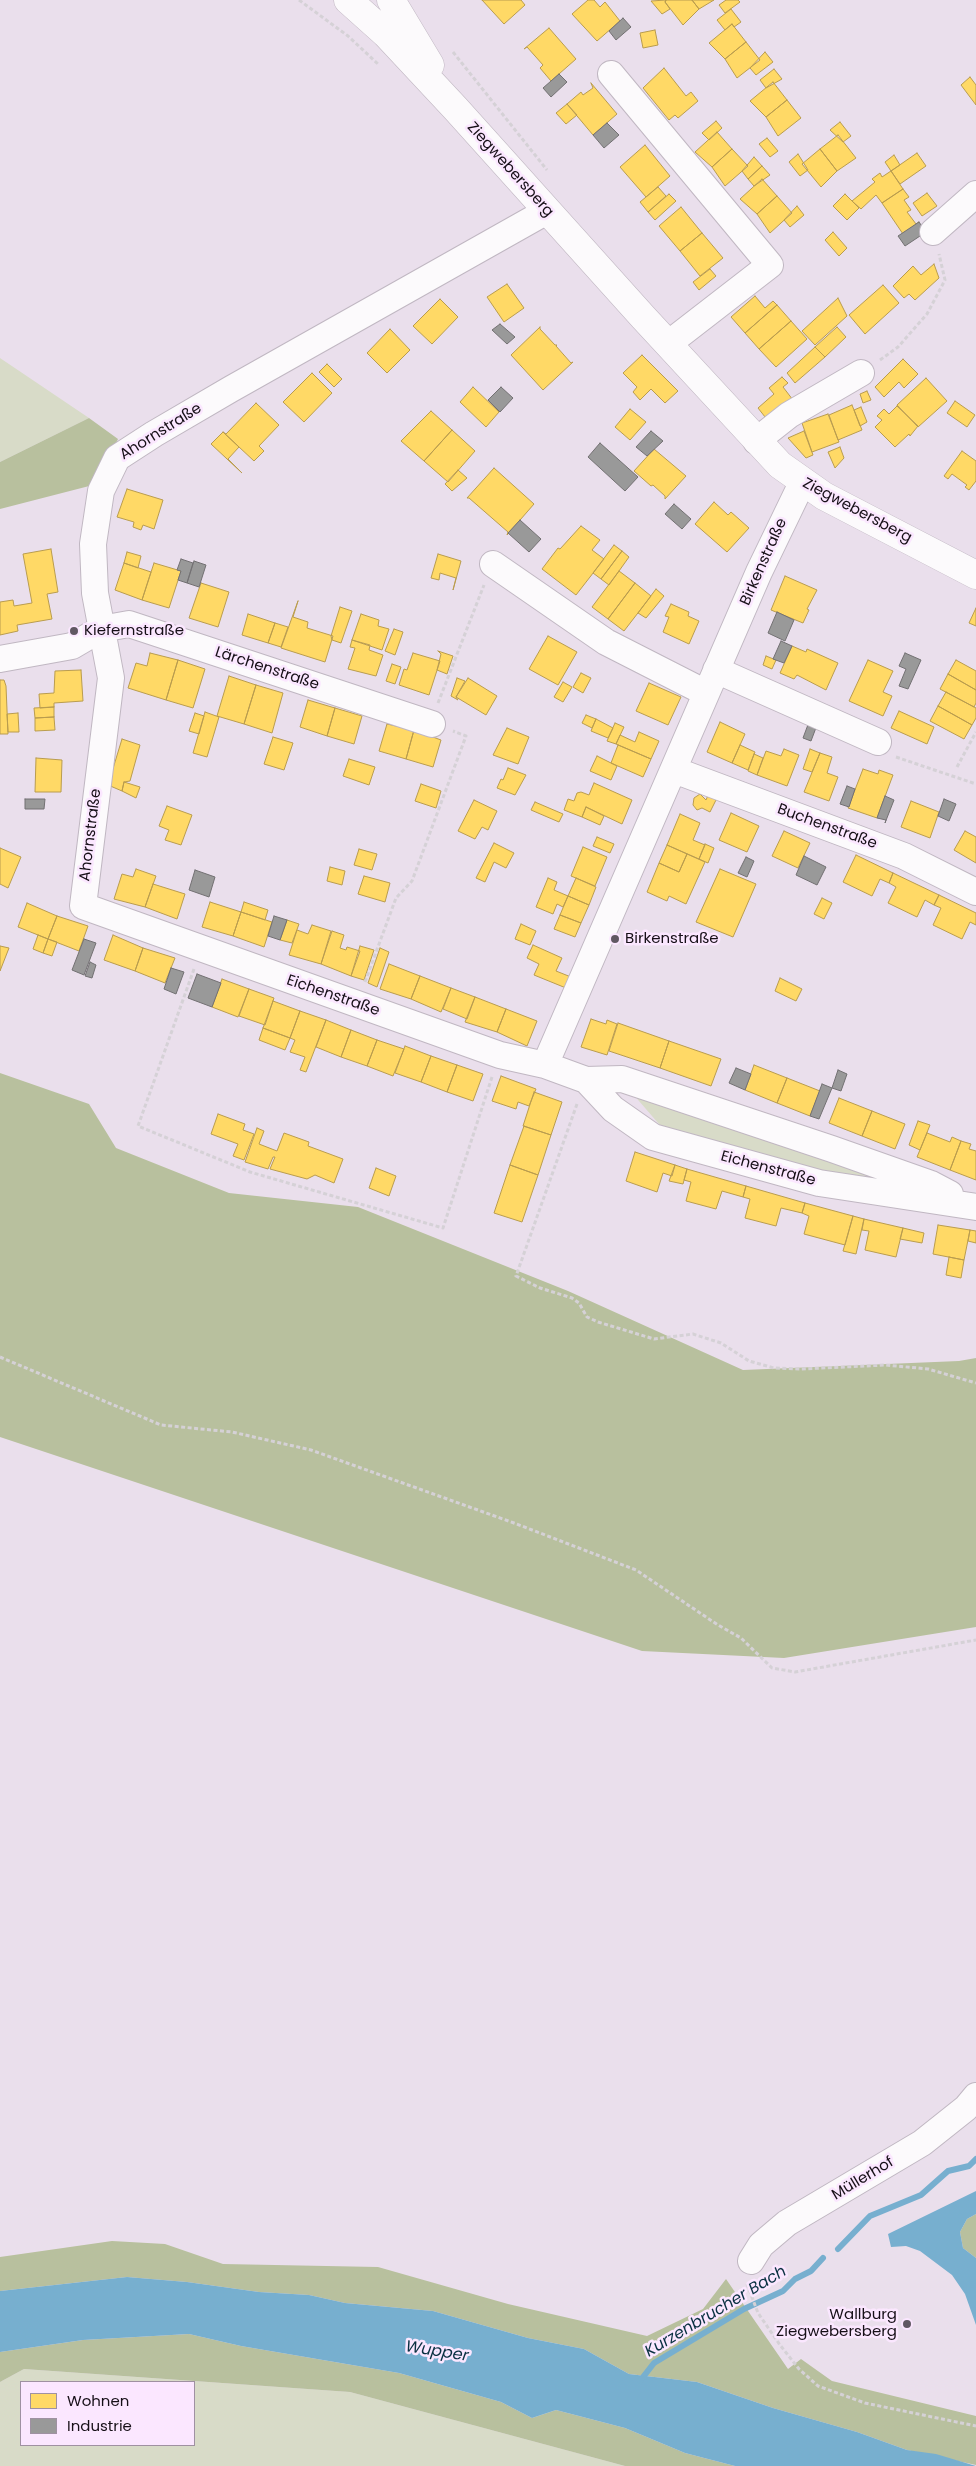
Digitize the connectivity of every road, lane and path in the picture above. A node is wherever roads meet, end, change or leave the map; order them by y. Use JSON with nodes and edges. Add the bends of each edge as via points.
{"nodes":[{"id":1,"x":348,"y":0,"type":"edge"},
{"id":2,"x":391,"y":0,"type":"edge"},
{"id":3,"x":447,"y":46,"type":"dead end"},
{"id":4,"x":611,"y":74,"type":"dead end"},
{"id":5,"x":456,"y":109,"type":"junction"},
{"id":6,"x":550,"y":175,"type":"dead end"},
{"id":7,"x":976,"y":194,"type":"edge"},
{"id":8,"x":547,"y":211,"type":"junction"},
{"id":9,"x":933,"y":232,"type":"joint"},
{"id":10,"x":668,"y":344,"type":"junction"},
{"id":11,"x":861,"y":373,"type":"joint"},
{"id":12,"x":756,"y":441,"type":"junction"},
{"id":13,"x":802,"y":483,"type":"junction"},
{"id":14,"x":493,"y":564,"type":"joint"},
{"id":15,"x":976,"y":575,"type":"edge"},
{"id":16,"x":101,"y":629,"type":"junction"},
{"id":17,"x":0,"y":660,"type":"edge"},
{"id":18,"x":711,"y":681,"type":"junction"},
{"id":19,"x":432,"y":724,"type":"junction"},
{"id":20,"x":976,"y":732,"type":"edge"},
{"id":21,"x":878,"y":742,"type":"joint"},
{"id":22,"x":957,"y":767,"type":"dead end"},
{"id":23,"x":674,"y":770,"type":"junction"},
{"id":24,"x":976,"y":784,"type":"edge"},
{"id":25,"x":976,"y":892,"type":"edge"},
{"id":26,"x":83,"y":906,"type":"joint"},
{"id":27,"x":201,"y":949,"type":"junction"},
{"id":28,"x":356,"y":1004,"type":"junction"},
{"id":29,"x":500,"y":1055,"type":"junction"},
{"id":30,"x":544,"y":1066,"type":"junction"},
{"id":31,"x":586,"y":1080,"type":"junction"},
{"id":32,"x":974,"y":1207,"type":"edge"},
{"id":33,"x":0,"y":1357,"type":"edge"},
{"id":34,"x":976,"y":1383,"type":"edge"},
{"id":35,"x":976,"y":1640,"type":"edge"},
{"id":36,"x":976,"y":2096,"type":"edge"},
{"id":37,"x":751,"y":2261,"type":"dead end"},
{"id":38,"x":750,"y":2295,"type":"dead end"},
{"id":39,"x":976,"y":2426,"type":"edge"}],
"edges":[{"from":1,"to":5,"type":"main road","name":"Ziegwebersberg","via":[[386,34]]},
{"from":2,"to":5,"type":"main road"},
{"from":3,"to":6,"type":"path"},
{"from":4,"to":10,"type":"street","via":[[770,265]]},
{"from":5,"to":8,"type":"main road","name":"Ziegwebersberg"},
{"from":7,"to":9,"type":"street"},
{"from":8,"to":10,"type":"main road","name":"Ziegwebersberg"},
{"from":8,"to":16,"type":"street","name":"Ahornstraße","via":[[231,389],[117,458],[101,490],[93,544],[94,593]]},
{"from":9,"to":11,"type":"path","via":[[945,280],[927,314],[898,348]]},
{"from":10,"to":12,"type":"main road","name":"Ziegwebersberg"},
{"from":11,"to":12,"type":"street","via":[[789,415]]},
{"from":12,"to":13,"type":"main road","name":"Ziegwebersberg"},
{"from":13,"to":15,"type":"main road","name":"Ziegwebersberg"},
{"from":13,"to":18,"type":"street","name":"Birkenstraße"},
{"from":14,"to":18,"type":"street","via":[[606,642]]},
{"from":14,"to":19,"type":"path","via":[[441,693]]},
{"from":16,"to":17,"type":"street","via":[[72,646]]},
{"from":16,"to":19,"type":"street","name":"Lärchenstraße","via":[[129,624]]},
{"from":16,"to":26,"type":"street","name":"Ahornstraße","via":[[111,678]]},
{"from":18,"to":21,"type":"street"},
{"from":18,"to":23,"type":"street","name":"Birkenstraße"},
{"from":19,"to":28,"type":"path","via":[[466,736],[412,881],[396,898]]},
{"from":20,"to":22,"type":"path"},
{"from":21,"to":24,"type":"path","via":[[881,751]]},
{"from":23,"to":25,"type":"street","name":"Buchenstraße","via":[[904,856]]},
{"from":23,"to":30,"type":"street","name":"Birkenstraße"},
{"from":26,"to":27,"type":"street","name":"Eichenstraße"},
{"from":27,"to":28,"type":"street","name":"Eichenstraße"},
{"from":27,"to":29,"type":"path","via":[[138,1126],[250,1172],[443,1228]]},
{"from":28,"to":29,"type":"street","name":"Eichenstraße"},
{"from":29,"to":30,"type":"street","name":"Eichenstraße"},
{"from":30,"to":31,"type":"street","name":"Eichenstraße"},
{"from":31,"to":32,"type":"street","name":"Eichenstraße","via":[[622,1079],[931,1184]]},
{"from":31,"to":32,"type":"street","name":"Eichenstraße","via":[[614,1109],[653,1137],[819,1183]]},
{"from":31,"to":34,"type":"path","via":[[516,1276],[572,1298],[587,1317],[598,1322],[654,1339],[693,1334],[721,1343],[749,1361],[774,1368],[886,1365],[928,1369]]},
{"from":33,"to":35,"type":"path","via":[[161,1425],[232,1432],[311,1450],[636,1570],[741,1638],[772,1668],[795,1672]]},
{"from":36,"to":37,"type":"street","name":"Müllerhof","via":[[922,2143],[787,2223],[761,2245]]},
{"from":38,"to":39,"type":"path","via":[[758,2313],[799,2369],[818,2386],[865,2403]]}]}
